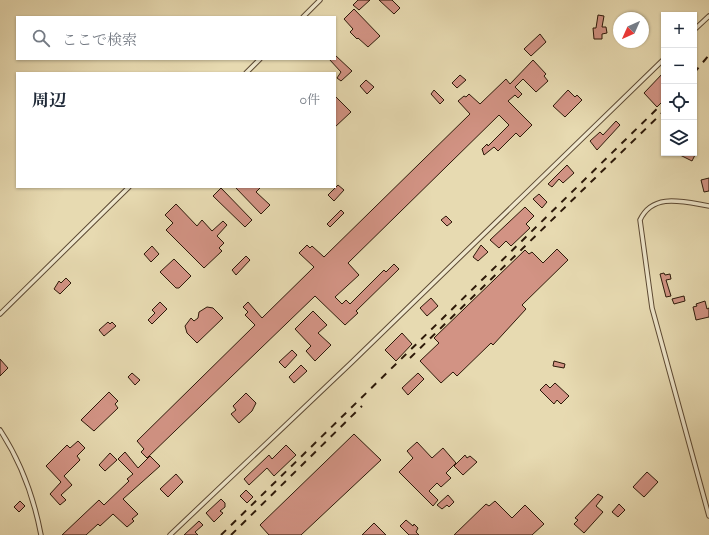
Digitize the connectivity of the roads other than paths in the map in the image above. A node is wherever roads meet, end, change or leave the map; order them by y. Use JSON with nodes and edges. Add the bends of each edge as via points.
{"nodes":[{"id":1,"x":320,"y":0,"type":"edge"},
{"id":2,"x":304,"y":16,"type":"edge"},
{"id":3,"x":709,"y":16,"type":"edge"},
{"id":4,"x":697,"y":27,"type":"edge"},
{"id":5,"x":259,"y":60,"type":"edge"},
{"id":6,"x":661,"y":62,"type":"edge"},
{"id":7,"x":247,"y":72,"type":"edge"},
{"id":8,"x":128,"y":188,"type":"edge"},
{"id":9,"x":709,"y":206,"type":"edge"},
{"id":10,"x":0,"y":314,"type":"edge"},
{"id":11,"x":0,"y":430,"type":"edge"},
{"id":12,"x":709,"y":516,"type":"edge"},
{"id":13,"x":40,"y":535,"type":"edge"},
{"id":14,"x":170,"y":535,"type":"edge"}],
"edges":[{"from":1,"to":2,"type":"lane"},
{"from":3,"to":4,"type":"lane"},
{"from":5,"to":7,"type":"lane"},
{"from":6,"to":14,"type":"lane"},
{"from":8,"to":10,"type":"lane"},
{"from":9,"to":12,"type":"lane","via":[[674,200],[657,203],[644,211],[640,220],[652,308]]},
{"from":11,"to":13,"type":"lane","via":[[22,469]]}]}
